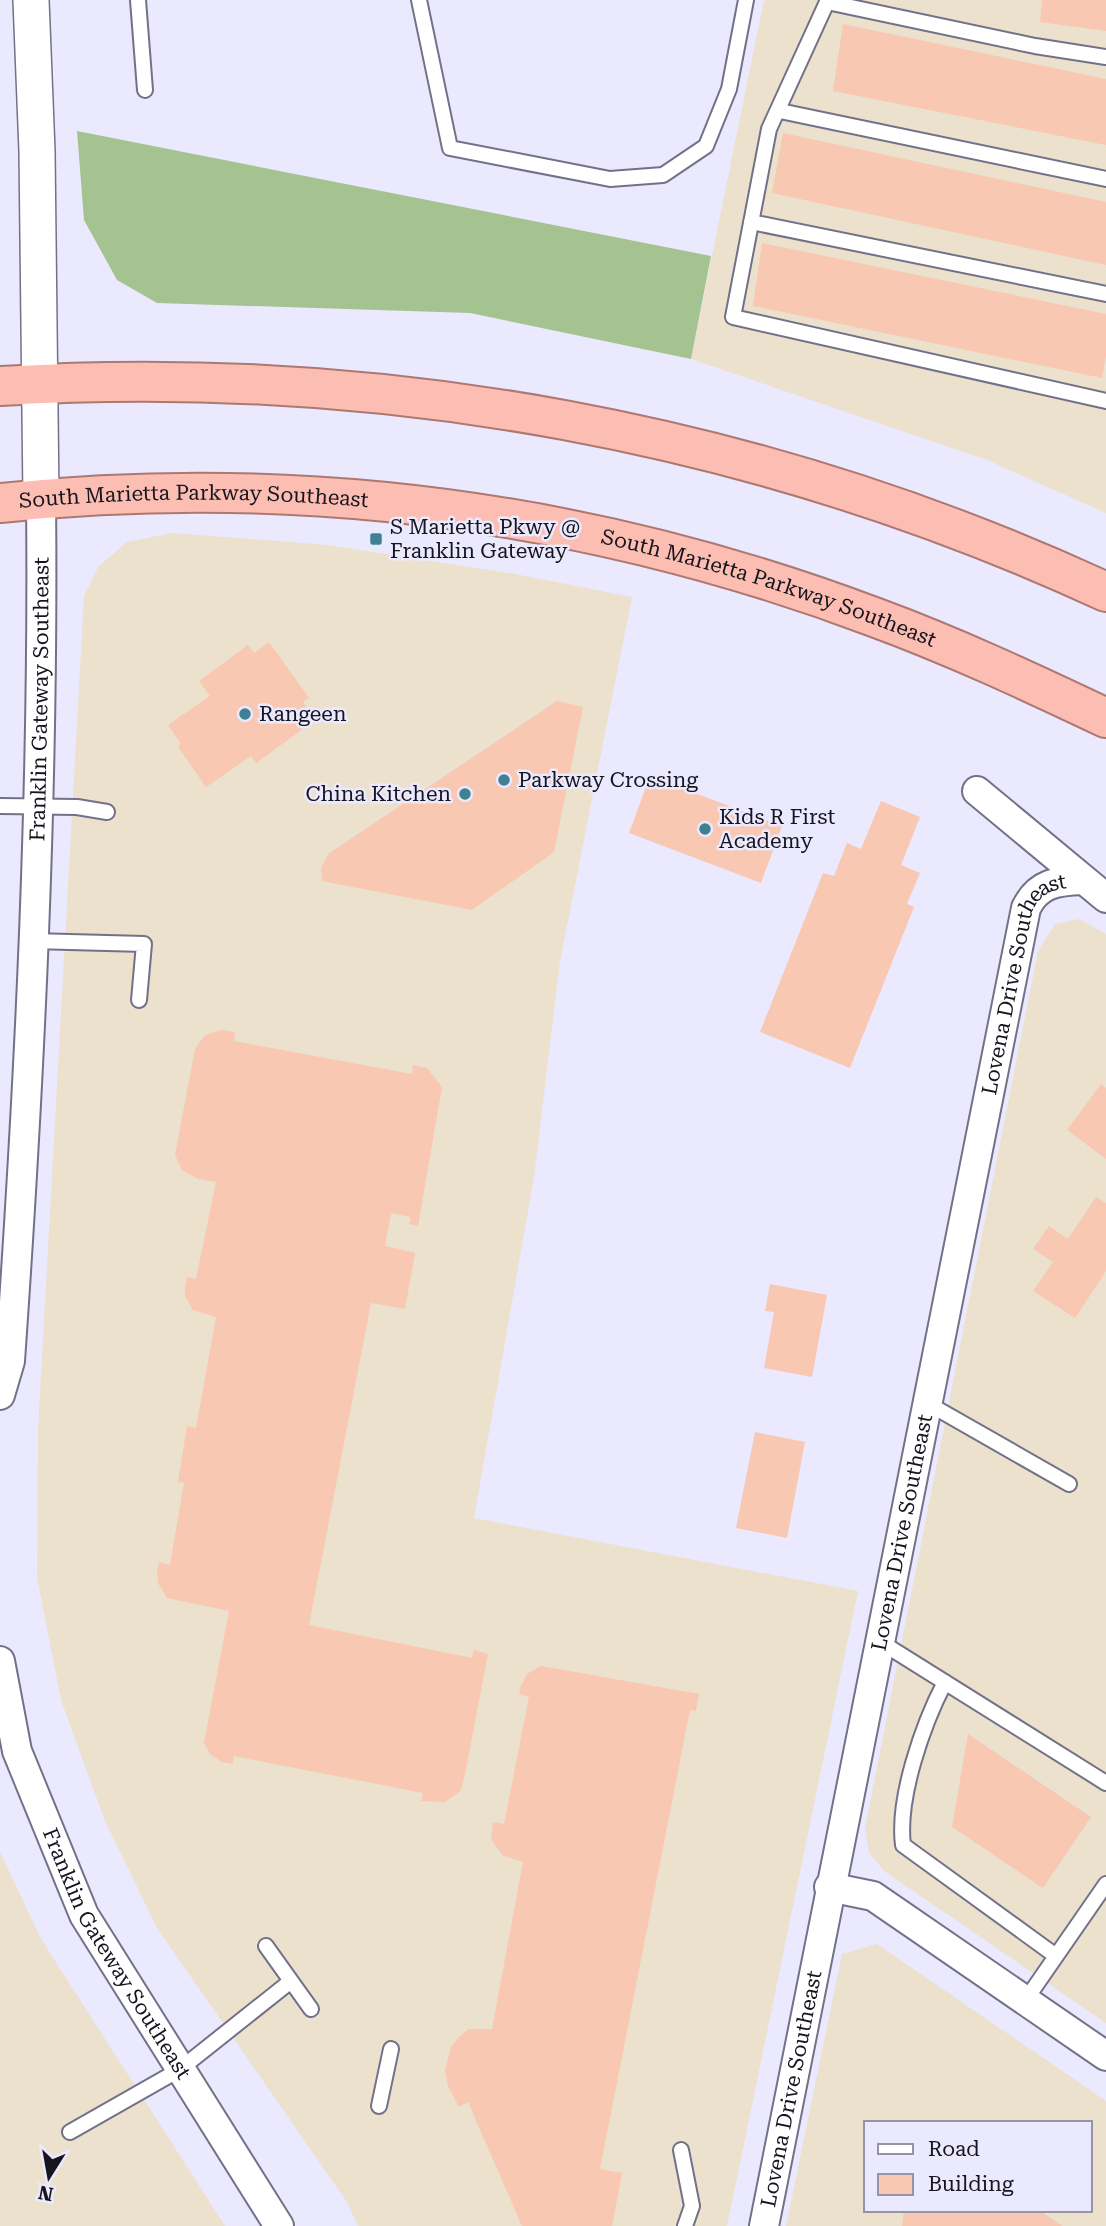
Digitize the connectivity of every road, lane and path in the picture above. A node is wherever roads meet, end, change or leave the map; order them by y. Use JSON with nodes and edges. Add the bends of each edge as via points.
{"nodes":[{"id":1,"x":30,"y":0,"type":"edge"},
{"id":2,"x":138,"y":0,"type":"edge"},
{"id":3,"x":419,"y":0,"type":"edge"},
{"id":4,"x":746,"y":0,"type":"edge"},
{"id":5,"x":1106,"y":57,"type":"edge"},
{"id":6,"x":145,"y":90,"type":"dead end"},
{"id":7,"x":780,"y":111,"type":"junction"},
{"id":8,"x":1106,"y":179,"type":"edge"},
{"id":9,"x":751,"y":222,"type":"junction"},
{"id":10,"x":1106,"y":294,"type":"edge"},
{"id":11,"x":40,"y":384,"type":"junction"},
{"id":12,"x":0,"y":386,"type":"edge"},
{"id":13,"x":1106,"y":401,"type":"edge"},
{"id":14,"x":41,"y":498,"type":"junction"},
{"id":15,"x":0,"y":503,"type":"edge"},
{"id":16,"x":1106,"y":592,"type":"edge"},
{"id":17,"x":1106,"y":718,"type":"edge"},
{"id":18,"x":977,"y":791,"type":"dead end"},
{"id":19,"x":0,"y":806,"type":"edge"},
{"id":20,"x":37,"y":806,"type":"junction"},
{"id":21,"x":107,"y":812,"type":"dead end"},
{"id":22,"x":1083,"y":880,"type":"junction"},
{"id":23,"x":1106,"y":898,"type":"edge"},
{"id":24,"x":32,"y":941,"type":"junction"},
{"id":25,"x":139,"y":1000,"type":"dead end"},
{"id":26,"x":0,"y":1395,"type":"edge"},
{"id":27,"x":927,"y":1403,"type":"junction"},
{"id":28,"x":1069,"y":1484,"type":"dead end"},
{"id":29,"x":878,"y":1641,"type":"junction"},
{"id":30,"x":0,"y":1661,"type":"edge"},
{"id":31,"x":945,"y":1682,"type":"junction"},
{"id":32,"x":1106,"y":1783,"type":"edge"},
{"id":33,"x":1106,"y":1884,"type":"edge"},
{"id":34,"x":829,"y":1887,"type":"junction"},
{"id":35,"x":266,"y":1946,"type":"dead end"},
{"id":36,"x":1056,"y":1956,"type":"junction"},
{"id":37,"x":291,"y":1981,"type":"junction"},
{"id":38,"x":1025,"y":2001,"type":"junction"},
{"id":39,"x":311,"y":2009,"type":"dead end"},
{"id":40,"x":391,"y":2049,"type":"dead end"},
{"id":41,"x":1106,"y":2056,"type":"edge"},
{"id":42,"x":179,"y":2070,"type":"junction"},
{"id":43,"x":379,"y":2106,"type":"dead end"},
{"id":44,"x":69,"y":2132,"type":"dead end"},
{"id":45,"x":681,"y":2150,"type":"dead end"},
{"id":46,"x":279,"y":2226,"type":"edge"},
{"id":47,"x":685,"y":2226,"type":"edge"},
{"id":48,"x":764,"y":2226,"type":"edge"}],
"edges":[{"from":1,"to":11,"type":"street","name":"Franklin Gateway Southeast"},
{"from":2,"to":6,"type":"lane"},
{"from":3,"to":4,"type":"lane","via":[[450,148],[610,179],[663,175],[706,146],[729,89]]},
{"from":5,"to":7,"type":"lane","via":[[827,2]]},
{"from":7,"to":8,"type":"lane"},
{"from":7,"to":9,"type":"lane","via":[[769,129]]},
{"from":9,"to":10,"type":"lane"},
{"from":9,"to":13,"type":"lane","via":[[733,317]]},
{"from":11,"to":12,"type":"highway"},
{"from":11,"to":14,"type":"street","name":"Franklin Gateway Southeast"},
{"from":11,"to":16,"type":"highway","via":[[119,380],[256,383],[391,393],[529,412],[657,437],[783,469],[919,515]]},
{"from":14,"to":15,"type":"highway","name":"South Marietta Parkway Southeast"},
{"from":14,"to":17,"type":"highway","name":"South Marietta Parkway Southeast","via":[[198,491],[344,497],[540,522],[754,576],[874,617],[998,667]]},
{"from":14,"to":20,"type":"street","name":"Franklin Gateway Southeast"},
{"from":18,"to":22,"type":"street","name":"Lovena Drive Southeast"},
{"from":19,"to":20,"type":"lane"},
{"from":20,"to":21,"type":"lane"},
{"from":20,"to":24,"type":"street","name":"Franklin Gateway Southeast"},
{"from":22,"to":23,"type":"street","name":"Lovena Drive Southeast"},
{"from":22,"to":27,"type":"street","name":"Lovena Drive Southeast","via":[[1055,881],[1037,890],[1026,908]]},
{"from":24,"to":25,"type":"lane","via":[[144,944]]},
{"from":24,"to":26,"type":"street","name":"Franklin Gateway Southeast","via":[[12,1335]]},
{"from":27,"to":28,"type":"lane"},
{"from":27,"to":29,"type":"street","name":"Lovena Drive Southeast"},
{"from":29,"to":31,"type":"lane"},
{"from":29,"to":34,"type":"street","name":"Lovena Drive Southeast"},
{"from":30,"to":42,"type":"street","name":"Franklin Gateway Southeast","via":[[17,1751],[84,1915]]},
{"from":31,"to":32,"type":"lane"},
{"from":31,"to":36,"type":"lane","via":[[923,1724],[901,1825],[904,1845]]},
{"from":33,"to":36,"type":"lane"},
{"from":34,"to":38,"type":"street","via":[[873,1896]]},
{"from":34,"to":48,"type":"street","name":"Lovena Drive Southeast"},
{"from":35,"to":37,"type":"lane"},
{"from":36,"to":38,"type":"lane"},
{"from":37,"to":39,"type":"lane"},
{"from":37,"to":42,"type":"lane"},
{"from":38,"to":41,"type":"street"},
{"from":40,"to":43,"type":"lane"},
{"from":42,"to":44,"type":"lane"},
{"from":42,"to":46,"type":"street","name":"Franklin Gateway Southeast"},
{"from":45,"to":47,"type":"lane","via":[[692,2206]]}]}
